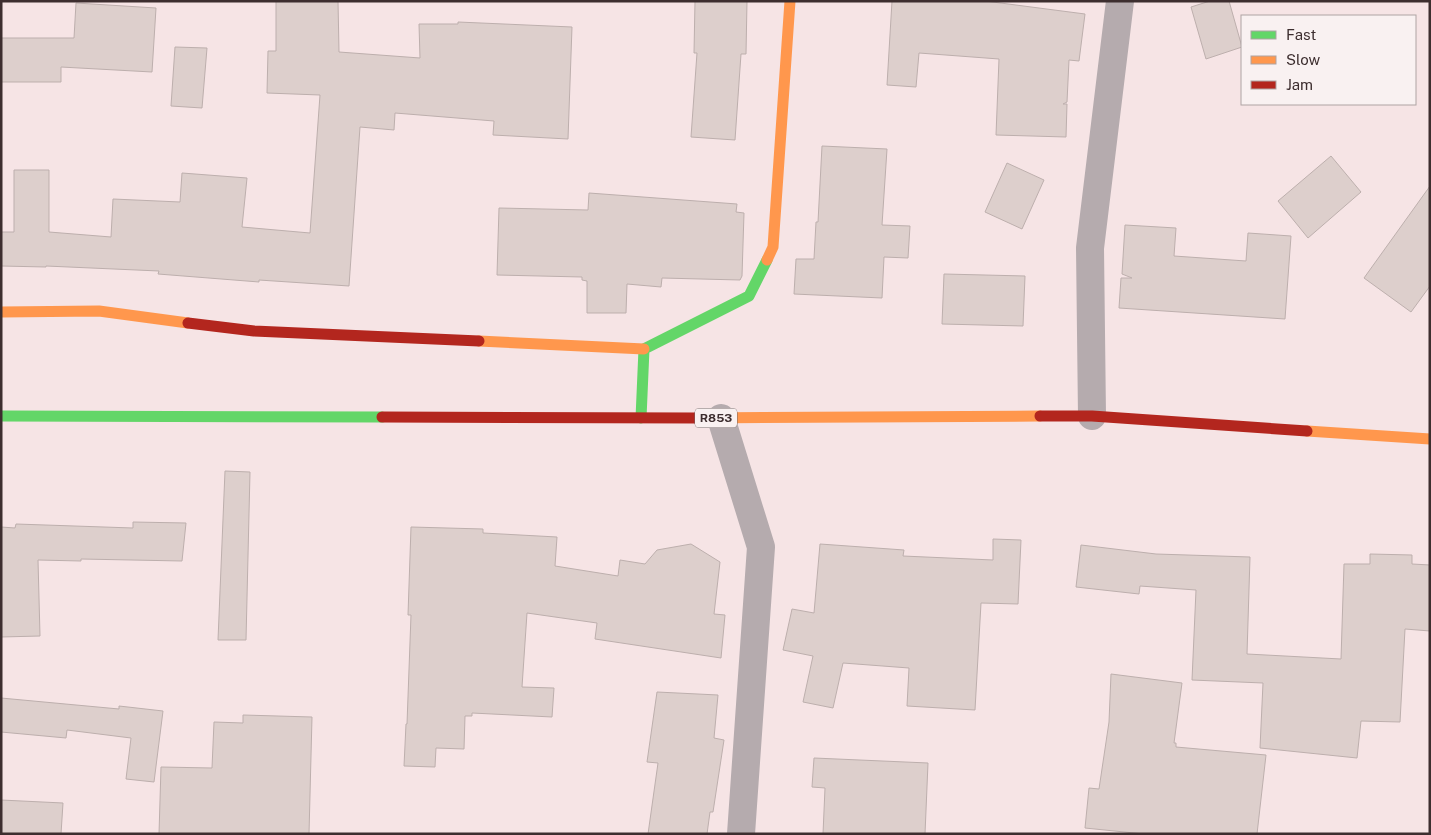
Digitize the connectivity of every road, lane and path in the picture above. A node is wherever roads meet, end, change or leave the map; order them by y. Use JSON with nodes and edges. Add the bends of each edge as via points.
{"nodes":[{"id":1,"x":790,"y":1,"type":"edge"},
{"id":2,"x":1120,"y":1,"type":"edge"},
{"id":3,"x":1,"y":312,"type":"edge"},
{"id":4,"x":644,"y":349,"type":"junction"},
{"id":5,"x":1,"y":416,"type":"edge"},
{"id":6,"x":1092,"y":416,"type":"junction"},
{"id":7,"x":641,"y":418,"type":"junction"},
{"id":8,"x":721,"y":418,"type":"junction"},
{"id":9,"x":1430,"y":439,"type":"edge"},
{"id":10,"x":741,"y":834,"type":"edge"}],
"edges":[{"from":1,"to":4,"type":"main road","via":[[773,246],[749,296]]},
{"from":2,"to":6,"type":"street","via":[[1090,248]]},
{"from":3,"to":4,"type":"main road","via":[[99,311],[254,331]]},
{"from":4,"to":7,"type":"main road"},
{"from":5,"to":7,"type":"main road","number":"R853"},
{"from":6,"to":8,"type":"main road","number":"R853"},
{"from":6,"to":9,"type":"main road","number":"R853"},
{"from":7,"to":8,"type":"main road","number":"R853"},
{"from":8,"to":10,"type":"street","via":[[762,547]]}]}
